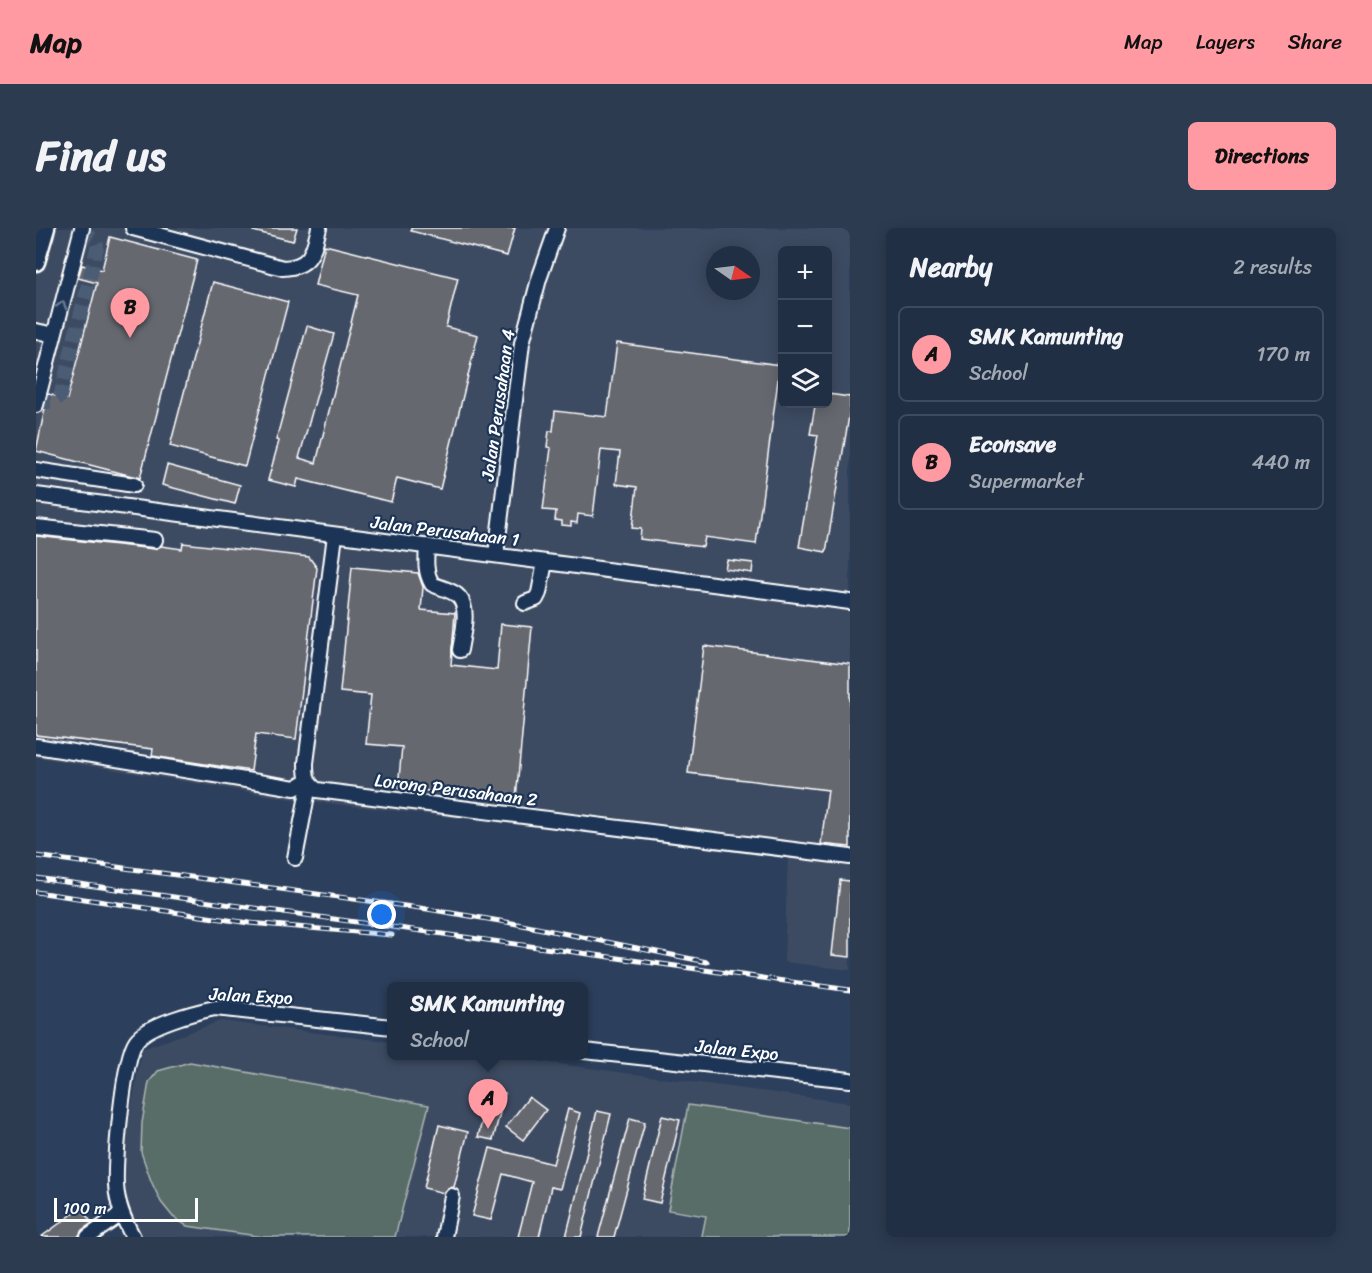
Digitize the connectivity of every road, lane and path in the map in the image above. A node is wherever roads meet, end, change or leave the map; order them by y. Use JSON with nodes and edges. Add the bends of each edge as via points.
{"nodes":[{"id":1,"x":45,"y":228,"type":"edge"},
{"id":2,"x":133,"y":228,"type":"edge"},
{"id":3,"x":319,"y":228,"type":"edge"},
{"id":4,"x":557,"y":228,"type":"edge"},
{"id":5,"x":81,"y":231,"type":"edge"},
{"id":6,"x":183,"y":235,"type":"edge"},
{"id":7,"x":36,"y":262,"type":"edge"},
{"id":8,"x":36,"y":331,"type":"edge"},
{"id":9,"x":54,"y":335,"type":"junction"},
{"id":10,"x":37,"y":399,"type":"edge"},
{"id":11,"x":36,"y":470,"type":"edge"},
{"id":12,"x":134,"y":485,"type":"dead end"},
{"id":13,"x":36,"y":495,"type":"edge"},
{"id":14,"x":36,"y":527,"type":"edge"},
{"id":15,"x":335,"y":535,"type":"junction"},
{"id":16,"x":155,"y":540,"type":"dead end"},
{"id":17,"x":427,"y":546,"type":"junction"},
{"id":18,"x":496,"y":555,"type":"junction"},
{"id":19,"x":545,"y":562,"type":"junction"},
{"id":20,"x":850,"y":602,"type":"edge"},
{"id":21,"x":525,"y":603,"type":"dead end"},
{"id":22,"x":460,"y":650,"type":"dead end"},
{"id":23,"x":36,"y":746,"type":"edge"},
{"id":24,"x":308,"y":783,"type":"junction"},
{"id":25,"x":850,"y":857,"type":"edge"},
{"id":26,"x":295,"y":858,"type":"dead end"},
{"id":27,"x":387,"y":1026,"type":"edge"},
{"id":28,"x":588,"y":1051,"type":"edge"},
{"id":29,"x":850,"y":1080,"type":"edge"},
{"id":30,"x":452,"y":1196,"type":"dead end"},
{"id":31,"x":121,"y":1214,"type":"junction"},
{"id":32,"x":88,"y":1237,"type":"edge"},
{"id":33,"x":133,"y":1237,"type":"edge"},
{"id":34,"x":444,"y":1237,"type":"edge"}],
"edges":[{"from":1,"to":7,"type":"main road"},
{"from":2,"to":6,"type":"street"},
{"from":3,"to":6,"type":"street","via":[[310,256],[294,268],[271,266]]},
{"from":4,"to":18,"type":"street","name":"Jalan Perusahaan 4","via":[[522,343]]},
{"from":9,"to":5,"type":"street","one_way":true},
{"from":8,"to":9,"type":"street"},
{"from":9,"to":10,"type":"street"},
{"from":11,"to":12,"type":"street"},
{"from":13,"to":15,"type":"street","name":"Jalan Perusahaan 1"},
{"from":14,"to":16,"type":"street"},
{"from":15,"to":17,"type":"street","name":"Jalan Perusahaan 1"},
{"from":15,"to":24,"type":"street","via":[[306,763]]},
{"from":17,"to":18,"type":"street","name":"Jalan Perusahaan 1"},
{"from":17,"to":22,"type":"street","via":[[427,575],[432,584],[459,596],[463,604]]},
{"from":18,"to":19,"type":"street","name":"Jalan Perusahaan 1"},
{"from":19,"to":20,"type":"street","name":"Jalan Perusahaan 1"},
{"from":19,"to":21,"type":"street","via":[[539,593],[536,599]]},
{"from":23,"to":24,"type":"street","via":[[294,788]]},
{"from":24,"to":25,"type":"street","name":"Lorong Perusahaan 2","via":[[326,792]]},
{"from":24,"to":26,"type":"street"},
{"from":27,"to":31,"type":"street","name":"Jalan Expo","via":[[215,1008],[147,1031],[136,1041],[130,1056],[121,1116],[116,1186]]},
{"from":28,"to":29,"type":"street","name":"Jalan Expo"},
{"from":30,"to":34,"type":"street"},
{"from":31,"to":32,"type":"street"},
{"from":31,"to":33,"type":"street","name":"Jalan Expo"}]}
